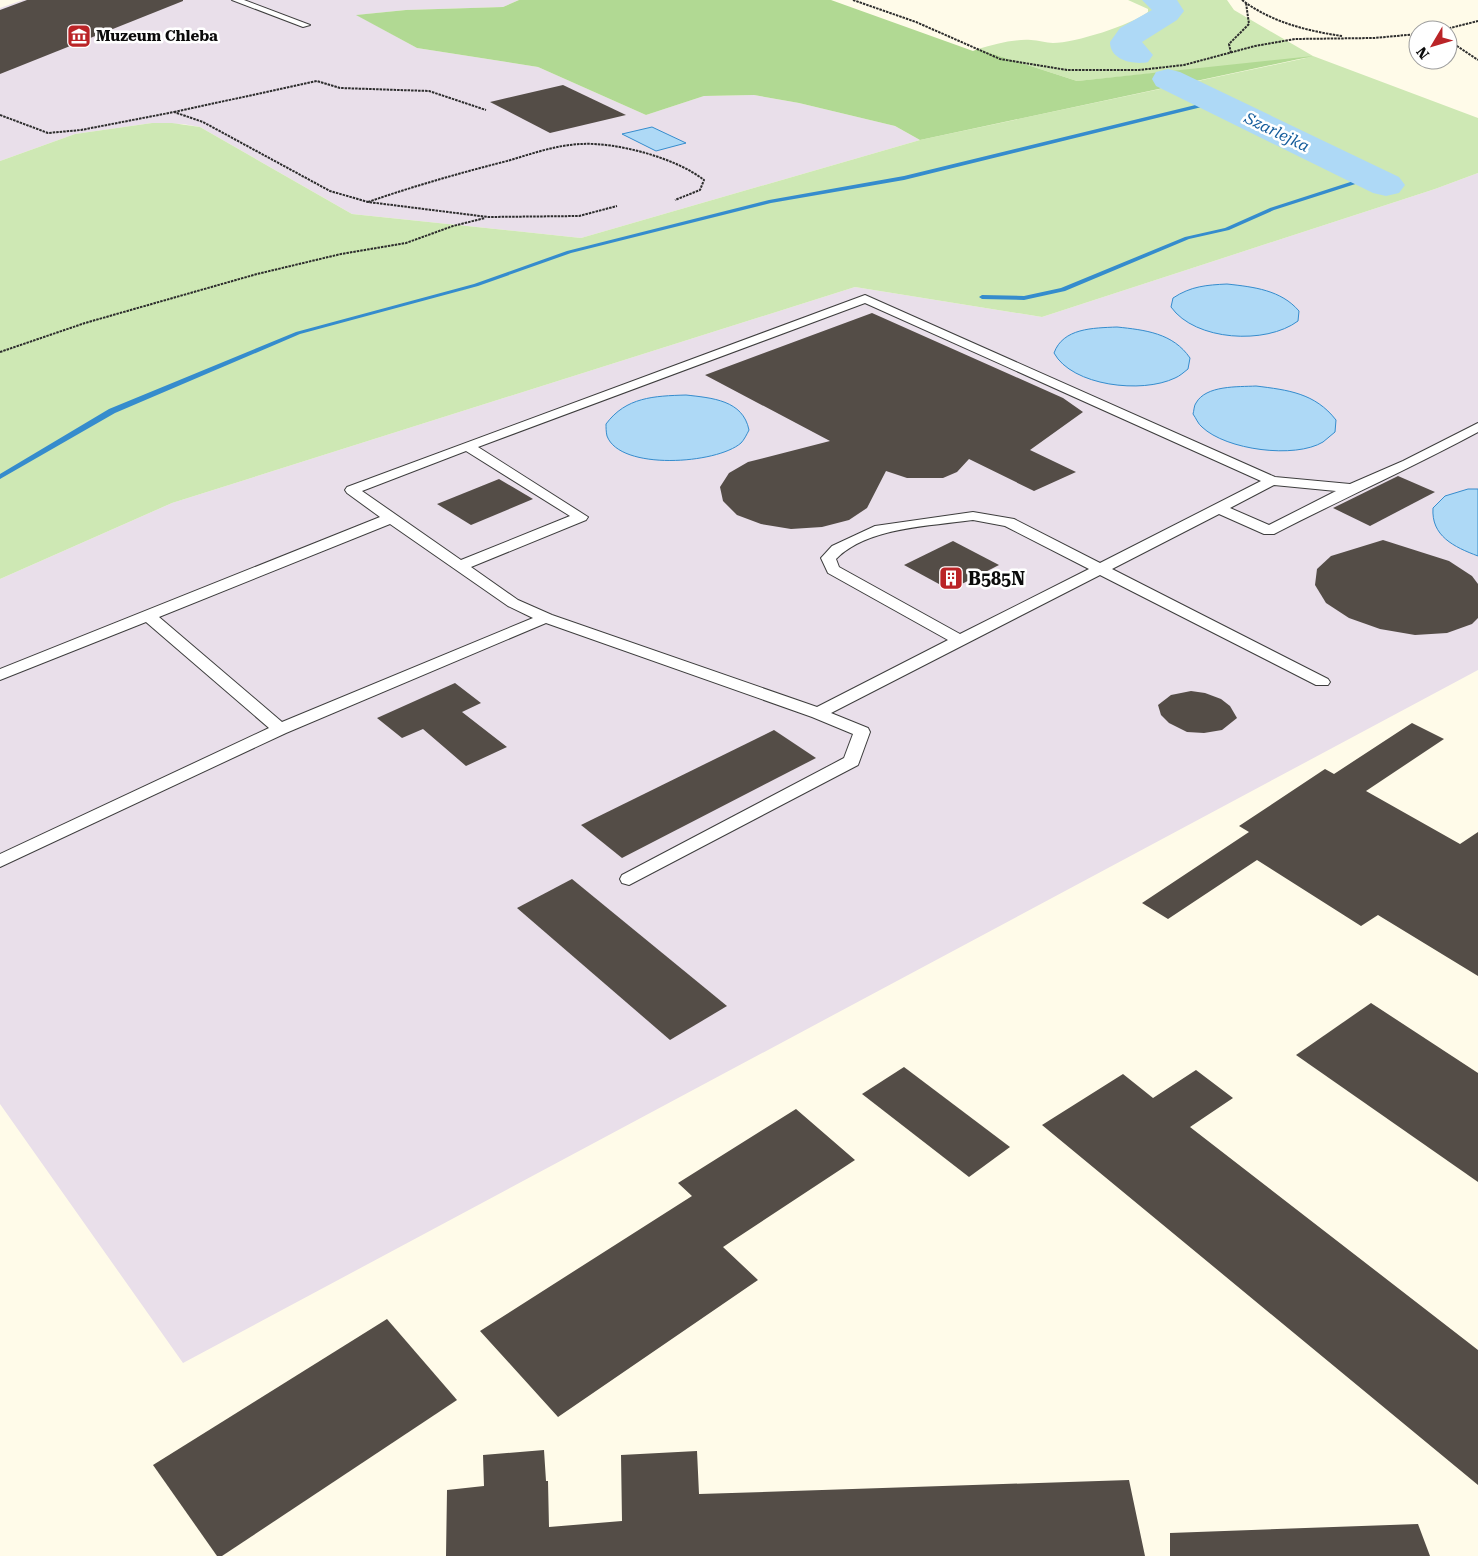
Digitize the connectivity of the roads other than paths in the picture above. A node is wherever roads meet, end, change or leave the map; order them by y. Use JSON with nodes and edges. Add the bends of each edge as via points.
{"nodes":[{"id":1,"x":236,"y":0,"type":"edge"},
{"id":2,"x":306,"y":25,"type":"dead end"},
{"id":3,"x":1478,"y":427,"type":"edge"},
{"id":4,"x":467,"y":446,"type":"junction"},
{"id":5,"x":1272,"y":481,"type":"junction"},
{"id":6,"x":1352,"y":488,"type":"junction"},
{"id":7,"x":1219,"y":508,"type":"junction"},
{"id":8,"x":391,"y":518,"type":"junction"},
{"id":9,"x":459,"y":566,"type":"junction"},
{"id":10,"x":1098,"y":569,"type":"junction"},
{"id":11,"x":148,"y":615,"type":"junction"},
{"id":12,"x":546,"y":618,"type":"junction"},
{"id":13,"x":959,"y":640,"type":"junction"},
{"id":14,"x":0,"y":675,"type":"edge"},
{"id":15,"x":1322,"y":682,"type":"dead end"},
{"id":16,"x":818,"y":713,"type":"junction"},
{"id":17,"x":280,"y":729,"type":"junction"},
{"id":18,"x":0,"y":862,"type":"edge"},
{"id":19,"x":629,"y":879,"type":"dead end"}],
"edges":[{"from":1,"to":2,"type":"lane"},
{"from":3,"to":6,"type":"lane","via":[[1408,464]]},
{"from":4,"to":5,"type":"lane","via":[[865,299]]},
{"from":4,"to":8,"type":"lane","via":[[352,490]]},
{"from":4,"to":9,"type":"lane","via":[[581,517]]},
{"from":5,"to":6,"type":"lane"},
{"from":5,"to":7,"type":"lane"},
{"from":6,"to":7,"type":"lane","via":[[1269,531]]},
{"from":7,"to":10,"type":"lane"},
{"from":8,"to":9,"type":"lane"},
{"from":8,"to":11,"type":"lane"},
{"from":9,"to":12,"type":"lane","via":[[513,603]]},
{"from":10,"to":13,"type":"lane"},
{"from":10,"to":13,"type":"lane","via":[[1009,522],[973,516],[880,529],[837,549],[828,558],[833,570]]},
{"from":10,"to":15,"type":"lane"},
{"from":11,"to":14,"type":"lane"},
{"from":11,"to":17,"type":"lane"},
{"from":12,"to":16,"type":"lane"},
{"from":12,"to":17,"type":"lane"},
{"from":13,"to":16,"type":"lane"},
{"from":16,"to":19,"type":"lane","via":[[862,732],[852,760]]},
{"from":17,"to":18,"type":"lane"}]}
